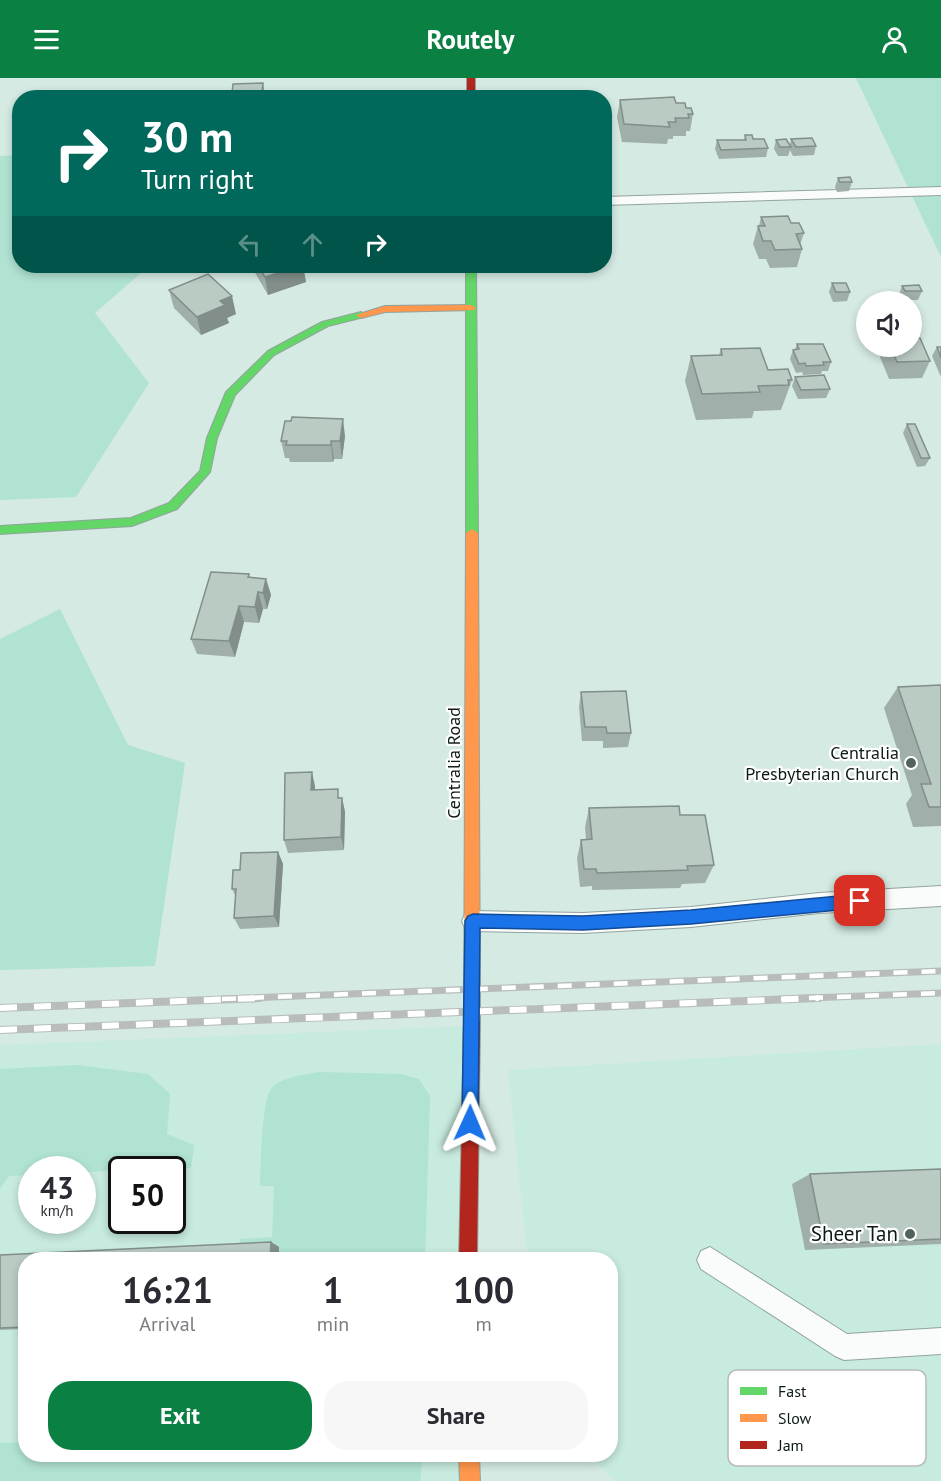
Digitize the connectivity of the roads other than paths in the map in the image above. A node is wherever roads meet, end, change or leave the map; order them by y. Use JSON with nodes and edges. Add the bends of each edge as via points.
{"nodes":[{"id":1,"x":941,"y":191,"type":"edge"},
{"id":2,"x":612,"y":201,"type":"edge"},
{"id":3,"x":471,"y":273,"type":"edge"},
{"id":4,"x":471,"y":308,"type":"junction"},
{"id":5,"x":0,"y":530,"type":"edge"},
{"id":6,"x":941,"y":896,"type":"edge"},
{"id":7,"x":473,"y":921,"type":"junction"},
{"id":8,"x":468,"y":1252,"type":"edge"},
{"id":9,"x":710,"y":1260,"type":"dead end"},
{"id":10,"x":941,"y":1341,"type":"edge"},
{"id":11,"x":469,"y":1462,"type":"edge"},
{"id":12,"x":470,"y":1481,"type":"edge"}],
"edges":[{"from":1,"to":2,"type":"lane"},
{"from":3,"to":4,"type":"main road","name":"Centralia Road"},
{"from":4,"to":5,"type":"main road","via":[[385,309],[325,324],[271,353],[230,394],[212,438],[205,472],[173,506],[132,522]]},
{"from":4,"to":7,"type":"main road","name":"Centralia Road"},
{"from":6,"to":7,"type":"lane","via":[[583,923]]},
{"from":7,"to":8,"type":"main road","name":"Centralia Road"},
{"from":9,"to":10,"type":"lane","via":[[844,1347]]},
{"from":11,"to":12,"type":"main road"}]}
